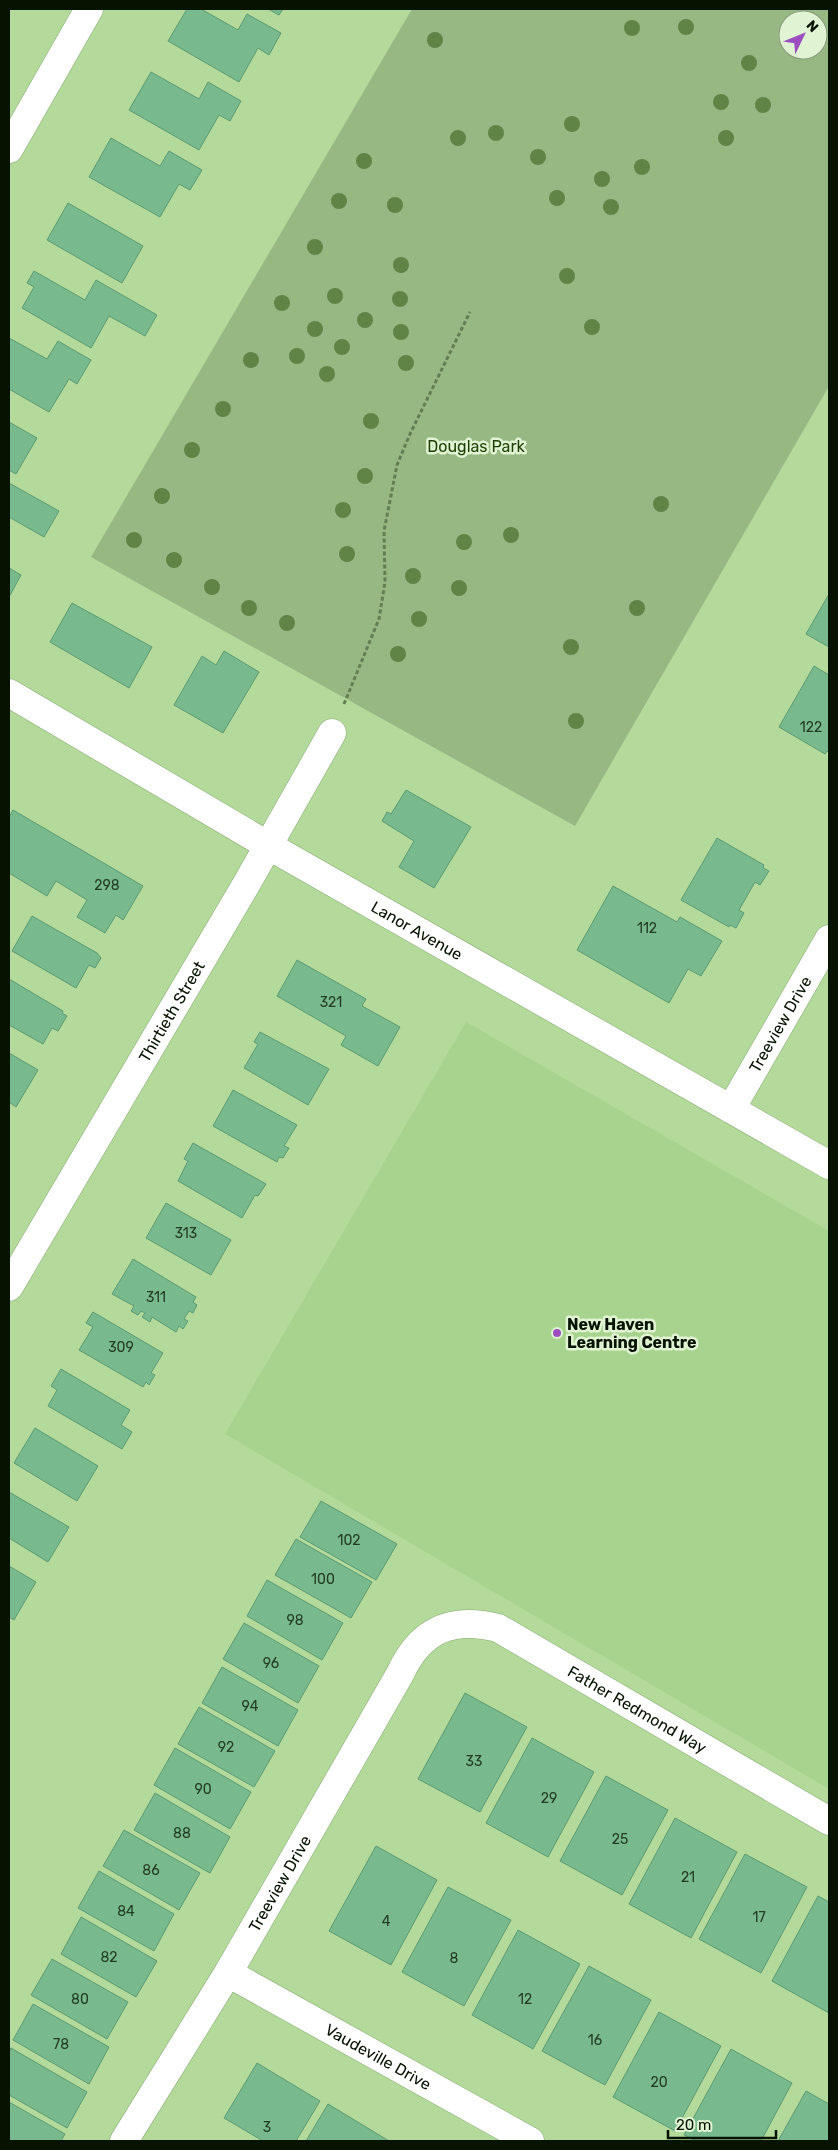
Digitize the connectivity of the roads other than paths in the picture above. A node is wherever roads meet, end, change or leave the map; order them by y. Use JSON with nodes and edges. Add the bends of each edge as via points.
{"nodes":[{"id":1,"x":89,"y":9,"type":"edge"},
{"id":2,"x":9,"y":149,"type":"edge"},
{"id":3,"x":9,"y":693,"type":"edge"},
{"id":4,"x":332,"y":733,"type":"road end"},
{"id":5,"x":268,"y":846,"type":"junction"},
{"id":6,"x":829,"y":939,"type":"edge"},
{"id":7,"x":731,"y":1109,"type":"junction"},
{"id":8,"x":829,"y":1165,"type":"edge"},
{"id":9,"x":9,"y":1287,"type":"edge"},
{"id":10,"x":439,"y":1629,"type":"joint"},
{"id":11,"x":829,"y":1821,"type":"edge"},
{"id":12,"x":228,"y":1973,"type":"junction"},
{"id":13,"x":124,"y":2141,"type":"edge"},
{"id":14,"x":530,"y":2141,"type":"edge"}],
"edges":[{"from":1,"to":2,"type":"street"},
{"from":3,"to":5,"type":"street","name":"Lanor Avenue"},
{"from":4,"to":5,"type":"street","name":"Thirtieth Street"},
{"from":5,"to":7,"type":"street","name":"Lanor Avenue"},
{"from":5,"to":9,"type":"street","name":"Thirtieth Street"},
{"from":6,"to":7,"type":"street","name":"Treeview Drive"},
{"from":7,"to":8,"type":"street","name":"Lanor Avenue"},
{"from":10,"to":11,"type":"street","name":"Father Redmond Way","via":[[458,1623],[498,1628]]},
{"from":10,"to":12,"type":"street","name":"Treeview Drive","via":[[422,1640],[409,1656]]},
{"from":12,"to":13,"type":"street","name":"Treeview Drive"},
{"from":12,"to":14,"type":"street","name":"Vaudeville Drive"}]}
